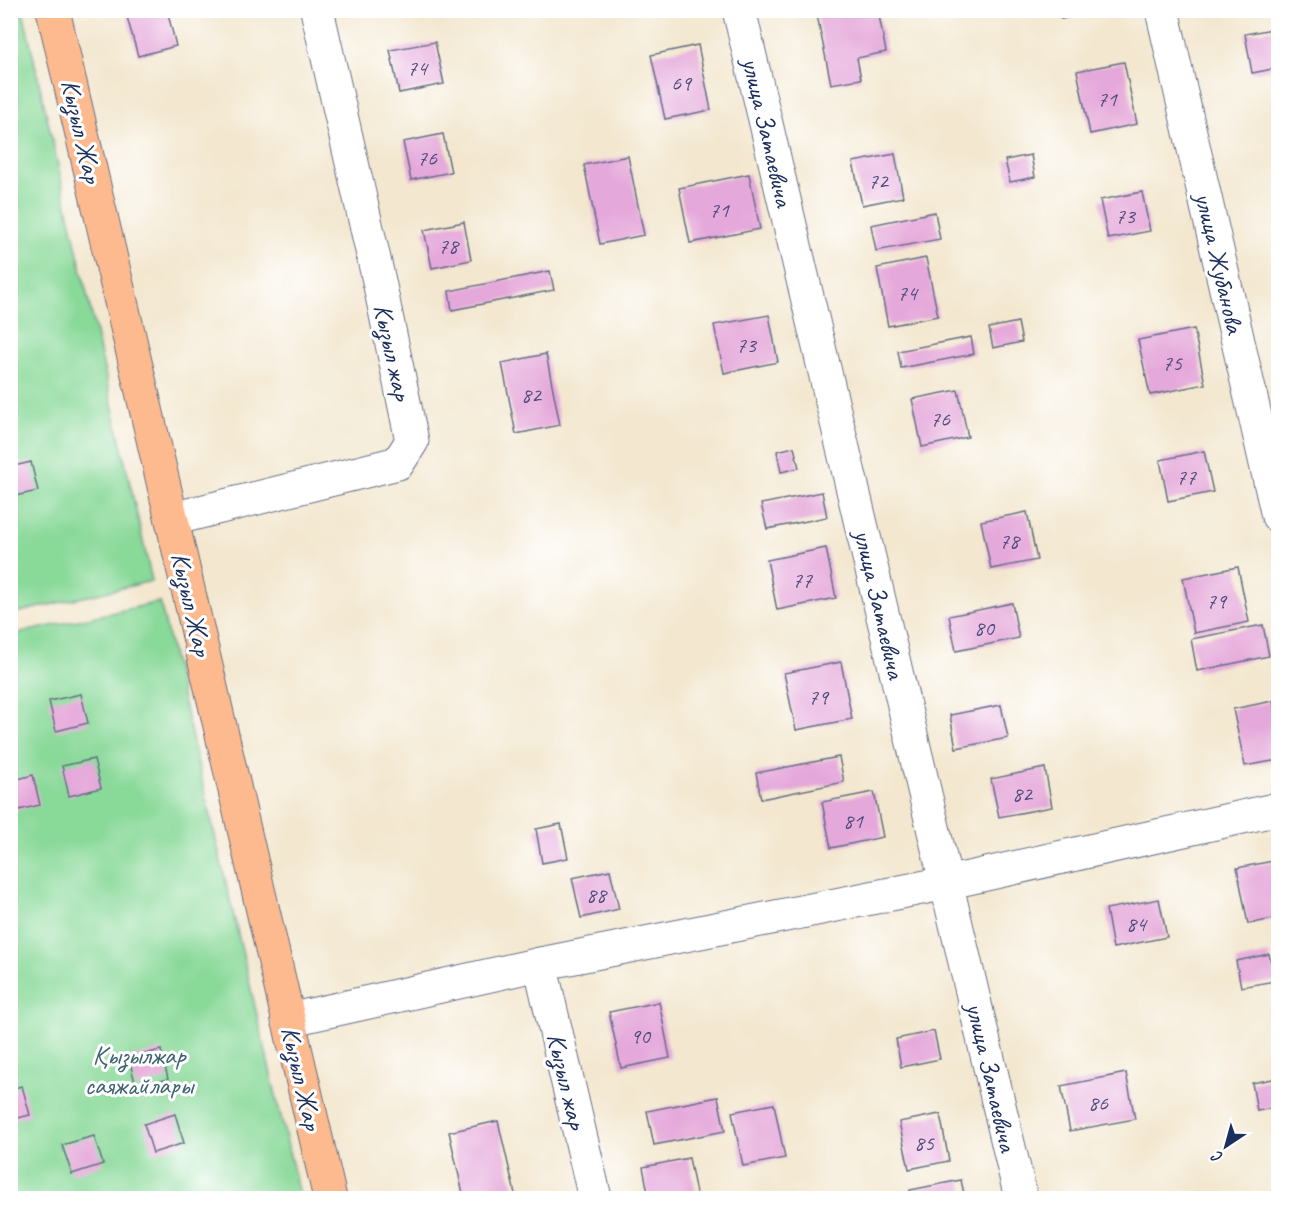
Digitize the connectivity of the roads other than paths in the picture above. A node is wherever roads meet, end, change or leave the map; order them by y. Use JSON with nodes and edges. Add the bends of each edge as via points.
{"nodes":[{"id":1,"x":53,"y":10,"type":"edge"},
{"id":2,"x":317,"y":10,"type":"edge"},
{"id":3,"x":739,"y":10,"type":"edge"},
{"id":4,"x":1162,"y":10,"type":"edge"},
{"id":5,"x":1278,"y":516,"type":"edge"},
{"id":6,"x":172,"y":519,"type":"junction"},
{"id":7,"x":1278,"y":808,"type":"edge"},
{"id":8,"x":946,"y":883,"type":"junction"},
{"id":9,"x":540,"y":964,"type":"junction"},
{"id":10,"x":288,"y":1020,"type":"junction"},
{"id":11,"x":330,"y":1198,"type":"edge"},
{"id":12,"x":595,"y":1198,"type":"edge"},
{"id":13,"x":1021,"y":1198,"type":"edge"}],
"edges":[{"from":1,"to":6,"type":"main road","name":"Кызыл Жар"},
{"from":2,"to":6,"type":"street","name":"Кызыл жар","via":[[412,441],[398,463]]},
{"from":3,"to":8,"type":"street","name":"улица Затаевича"},
{"from":4,"to":5,"type":"street","name":"улица Жубанова"},
{"from":6,"to":10,"type":"main road","name":"Кызыл Жар"},
{"from":7,"to":8,"type":"street"},
{"from":8,"to":9,"type":"street"},
{"from":8,"to":13,"type":"street","name":"улица Затаевича"},
{"from":9,"to":10,"type":"street"},
{"from":9,"to":12,"type":"street","name":"Кызыл жар"},
{"from":10,"to":11,"type":"main road","name":"Кызыл Жар"}]}
